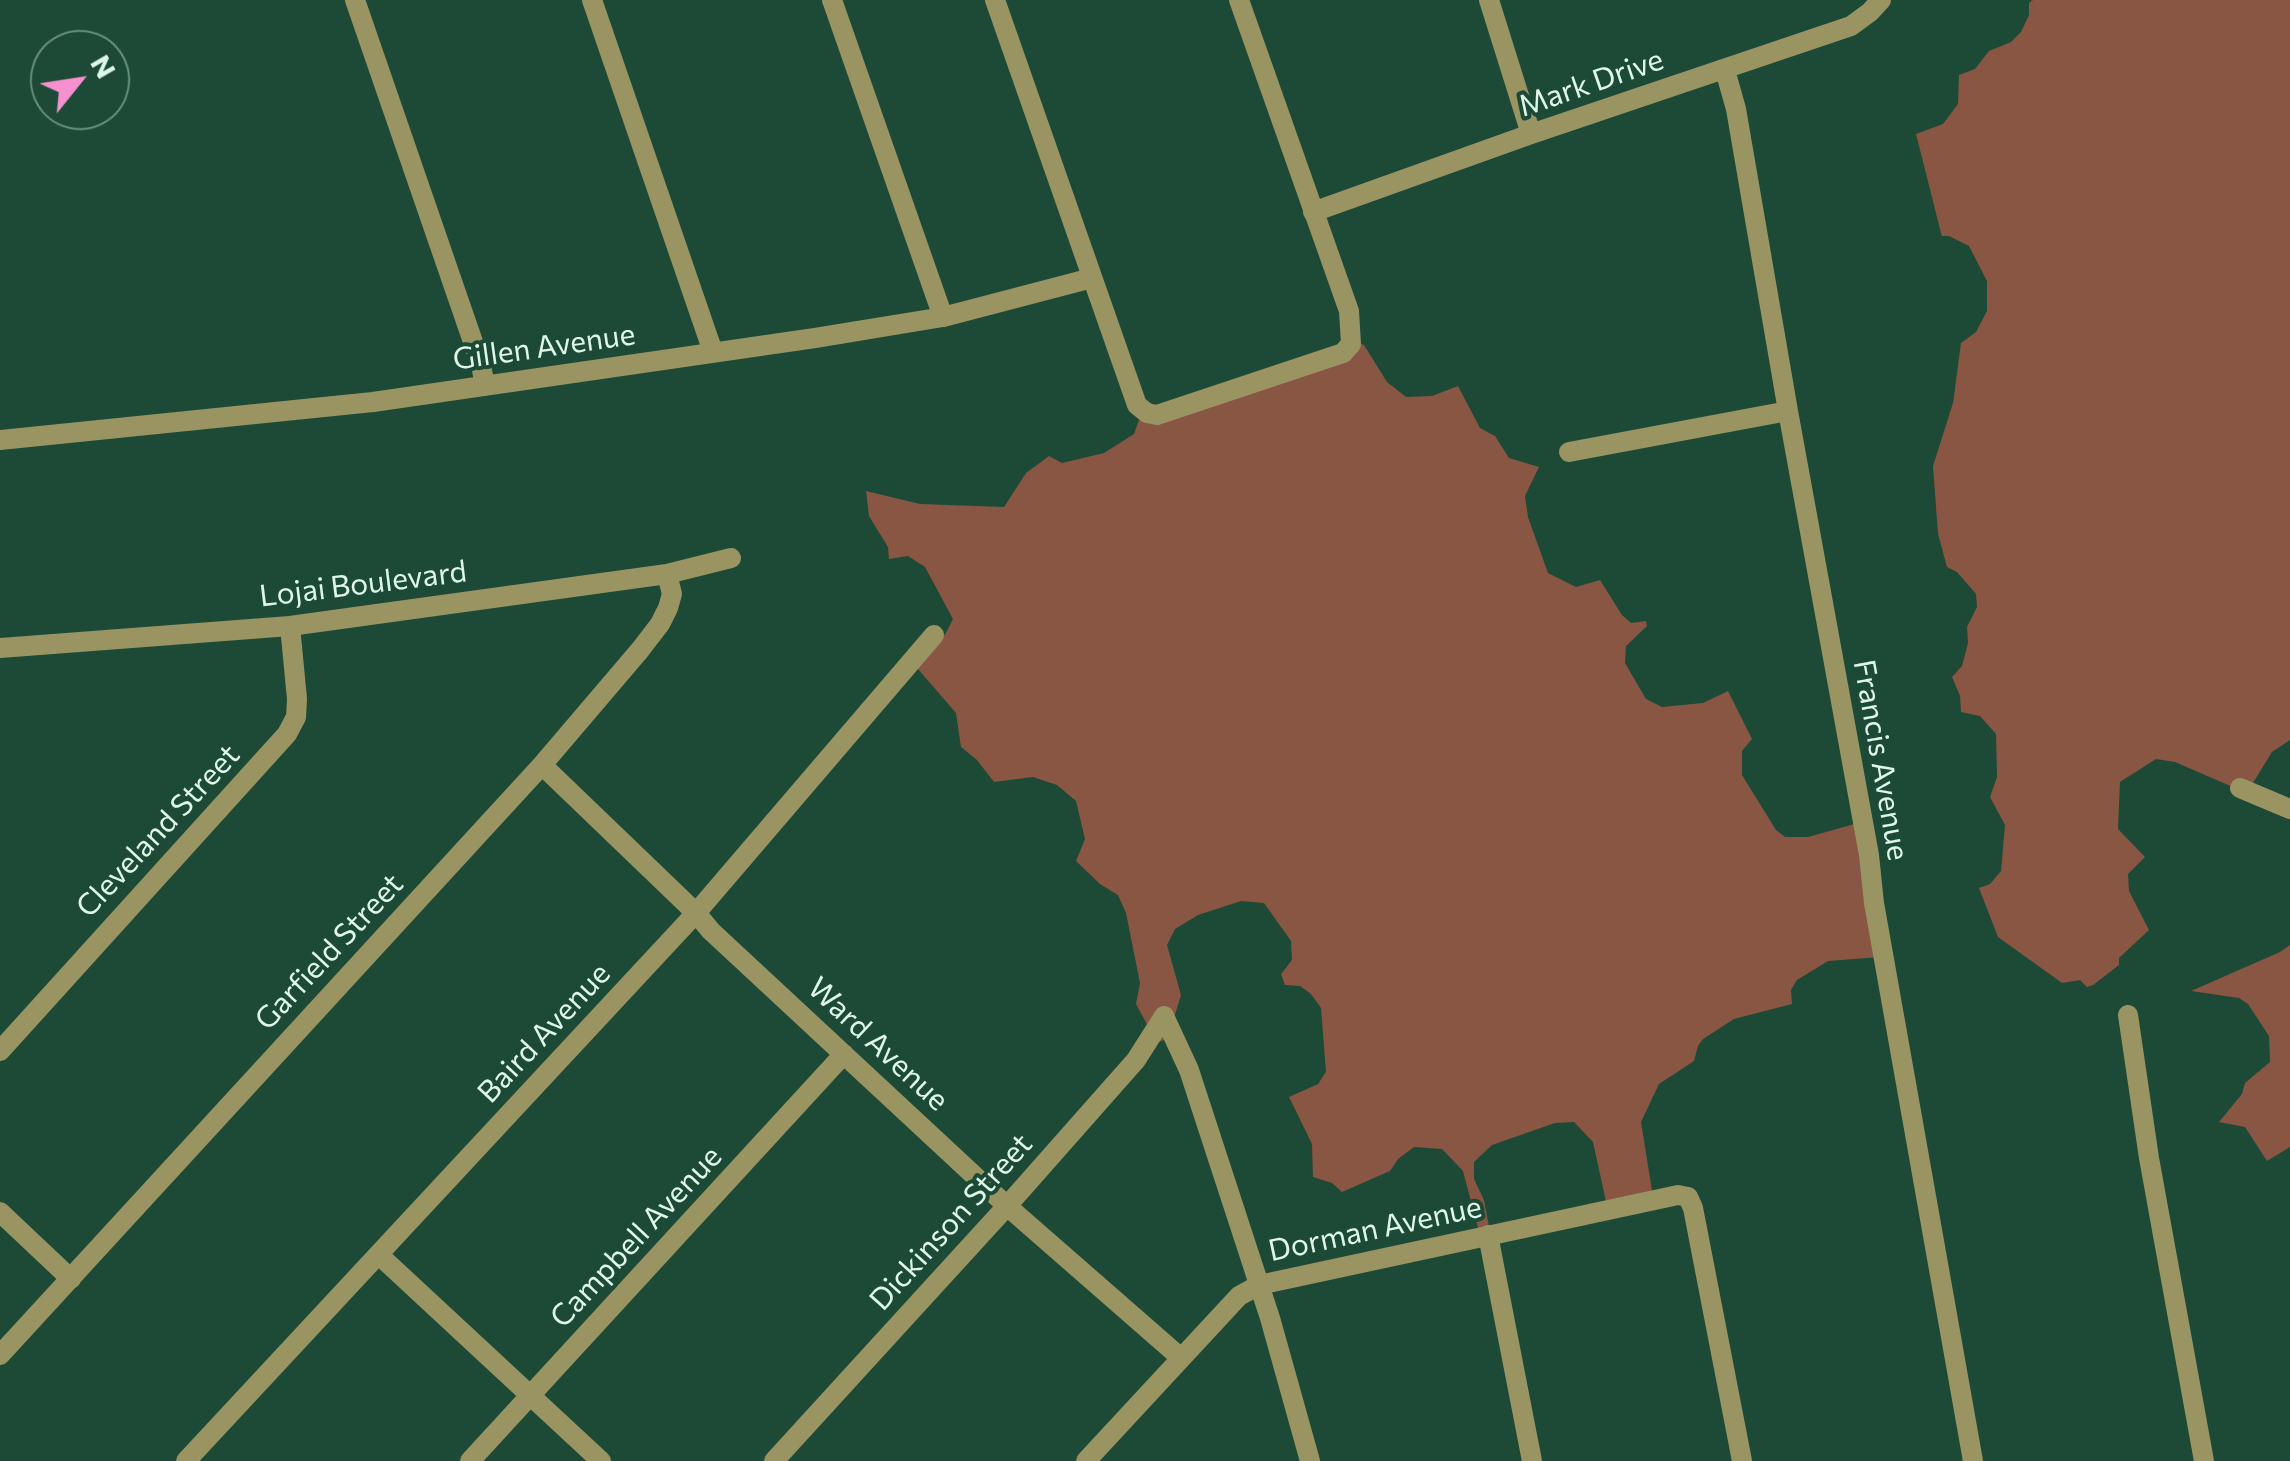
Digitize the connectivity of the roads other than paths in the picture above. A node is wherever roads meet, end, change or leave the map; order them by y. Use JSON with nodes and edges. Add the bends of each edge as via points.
{"nodes":[{"id":1,"x":355,"y":0,"type":"edge"},
{"id":2,"x":592,"y":0,"type":"edge"},
{"id":3,"x":832,"y":0,"type":"edge"},
{"id":4,"x":994,"y":0,"type":"edge"},
{"id":5,"x":1240,"y":0,"type":"edge"},
{"id":6,"x":1489,"y":0,"type":"edge"},
{"id":7,"x":1881,"y":0,"type":"edge"},
{"id":8,"x":1725,"y":70,"type":"junction"},
{"id":9,"x":1531,"y":134,"type":"junction"},
{"id":10,"x":1313,"y":212,"type":"junction"},
{"id":11,"x":1092,"y":278,"type":"junction"},
{"id":12,"x":943,"y":317,"type":"junction"},
{"id":13,"x":714,"y":352,"type":"junction"},
{"id":14,"x":486,"y":386,"type":"junction"},
{"id":15,"x":1788,"y":411,"type":"junction"},
{"id":16,"x":0,"y":440,"type":"edge"},
{"id":17,"x":1569,"y":452,"type":"dead end"},
{"id":18,"x":731,"y":558,"type":"dead end"},
{"id":19,"x":667,"y":574,"type":"junction"},
{"id":20,"x":290,"y":626,"type":"junction"},
{"id":21,"x":934,"y":635,"type":"dead end"},
{"id":22,"x":0,"y":648,"type":"edge"},
{"id":23,"x":542,"y":765,"type":"junction"},
{"id":24,"x":2240,"y":788,"type":"dead end"},
{"id":25,"x":2290,"y":808,"type":"edge"},
{"id":26,"x":696,"y":913,"type":"junction"},
{"id":27,"x":2128,"y":1015,"type":"dead end"},
{"id":28,"x":0,"y":1051,"type":"edge"},
{"id":29,"x":844,"y":1054,"type":"junction"},
{"id":30,"x":1007,"y":1206,"type":"junction"},
{"id":31,"x":0,"y":1212,"type":"edge"},
{"id":32,"x":1488,"y":1235,"type":"junction"},
{"id":33,"x":378,"y":1255,"type":"junction"},
{"id":34,"x":71,"y":1279,"type":"junction"},
{"id":35,"x":1259,"y":1285,"type":"junction"},
{"id":36,"x":0,"y":1355,"type":"edge"},
{"id":37,"x":1182,"y":1358,"type":"junction"},
{"id":38,"x":530,"y":1396,"type":"junction"},
{"id":39,"x":186,"y":1461,"type":"edge"},
{"id":40,"x":470,"y":1461,"type":"edge"},
{"id":41,"x":601,"y":1461,"type":"edge"},
{"id":42,"x":774,"y":1461,"type":"edge"},
{"id":43,"x":1086,"y":1461,"type":"edge"},
{"id":44,"x":1310,"y":1461,"type":"edge"},
{"id":45,"x":1532,"y":1461,"type":"edge"},
{"id":46,"x":1742,"y":1461,"type":"edge"},
{"id":47,"x":1973,"y":1461,"type":"edge"},
{"id":48,"x":2204,"y":1461,"type":"edge"}],
"edges":[{"from":1,"to":14,"type":"street"},
{"from":2,"to":13,"type":"street"},
{"from":3,"to":12,"type":"street"},
{"from":4,"to":11,"type":"street"},
{"from":5,"to":10,"type":"street"},
{"from":6,"to":9,"type":"street"},
{"from":7,"to":8,"type":"street","name":"Mark Drive","via":[[1851,26]]},
{"from":8,"to":9,"type":"street","name":"Mark Drive"},
{"from":8,"to":15,"type":"street","name":"Francis Avenue"},
{"from":9,"to":10,"type":"street","name":"Mark Drive"},
{"from":10,"to":11,"type":"street","via":[[1348,311],[1350,344],[1324,360],[1157,415],[1137,405]]},
{"from":11,"to":12,"type":"street","name":"Gillen Avenue"},
{"from":12,"to":13,"type":"street","name":"Gillen Avenue"},
{"from":13,"to":14,"type":"street","name":"Gillen Avenue"},
{"from":14,"to":16,"type":"street","name":"Gillen Avenue"},
{"from":15,"to":17,"type":"street"},
{"from":15,"to":47,"type":"street","name":"Francis Avenue"},
{"from":18,"to":19,"type":"street","name":"Lojai Boulevard"},
{"from":19,"to":20,"type":"street","name":"Lojai Boulevard"},
{"from":19,"to":23,"type":"street","name":"Garfield Street","via":[[672,594],[660,624]]},
{"from":20,"to":22,"type":"street","name":"Lojai Boulevard"},
{"from":20,"to":28,"type":"street","name":"Cleveland Street","via":[[297,699],[287,734]]},
{"from":21,"to":26,"type":"street","name":"Baird Avenue"},
{"from":23,"to":26,"type":"street","name":"Ward Avenue"},
{"from":23,"to":34,"type":"street","name":"Garfield Street"},
{"from":24,"to":25,"type":"street"},
{"from":26,"to":29,"type":"street","name":"Ward Avenue"},
{"from":26,"to":33,"type":"street","name":"Baird Avenue"},
{"from":27,"to":48,"type":"street"},
{"from":29,"to":30,"type":"street","name":"Ward Avenue"},
{"from":29,"to":38,"type":"street","name":"Campbell Avenue"},
{"from":30,"to":35,"type":"street","name":"Dickinson Street","via":[[1136,1060],[1164,1016],[1189,1070]]},
{"from":30,"to":37,"type":"street","name":"Ward Avenue"},
{"from":30,"to":42,"type":"street","name":"Dickinson Street"},
{"from":31,"to":34,"type":"street"},
{"from":32,"to":35,"type":"street","name":"Dorman Avenue"},
{"from":32,"to":45,"type":"street"},
{"from":32,"to":46,"type":"street","name":"Dorman Avenue","via":[[1688,1197]]},
{"from":33,"to":38,"type":"street"},
{"from":33,"to":39,"type":"street","name":"Baird Avenue"},
{"from":34,"to":36,"type":"street","name":"Garfield Street"},
{"from":35,"to":37,"type":"street","name":"Dorman Avenue","via":[[1239,1296]]},
{"from":35,"to":44,"type":"street"},
{"from":37,"to":43,"type":"street","name":"Dorman Avenue"},
{"from":38,"to":40,"type":"street","name":"Campbell Avenue"},
{"from":38,"to":41,"type":"street"}]}
